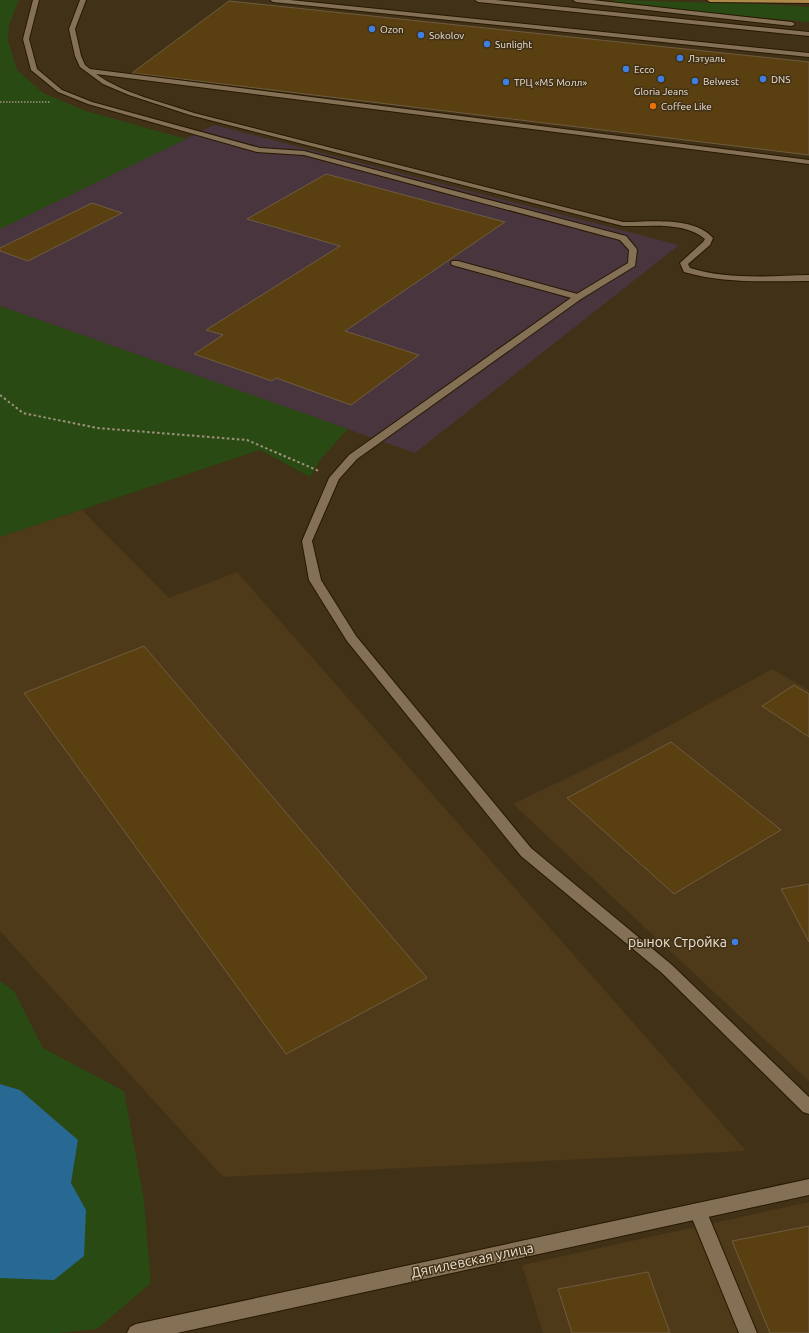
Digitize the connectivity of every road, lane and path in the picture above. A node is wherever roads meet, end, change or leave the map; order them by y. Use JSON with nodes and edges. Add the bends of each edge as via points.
{"nodes":[{"id":1,"x":36,"y":0,"type":"edge"},
{"id":2,"x":83,"y":0,"type":"edge"},
{"id":3,"x":273,"y":0,"type":"edge"},
{"id":4,"x":478,"y":0,"type":"edge"},
{"id":5,"x":576,"y":0,"type":"edge"},
{"id":6,"x":710,"y":0,"type":"edge"},
{"id":7,"x":809,"y":1,"type":"edge"},
{"id":8,"x":801,"y":25,"type":"dead end"},
{"id":9,"x":809,"y":34,"type":"edge"},
{"id":10,"x":809,"y":55,"type":"edge"},
{"id":11,"x":88,"y":71,"type":"junction"},
{"id":12,"x":0,"y":102,"type":"edge"},
{"id":13,"x":51,"y":102,"type":"dead end"},
{"id":14,"x":809,"y":162,"type":"edge"},
{"id":15,"x":454,"y":263,"type":"dead end"},
{"id":16,"x":809,"y":278,"type":"edge"},
{"id":17,"x":578,"y":297,"type":"junction"},
{"id":18,"x":0,"y":395,"type":"edge"},
{"id":19,"x":334,"y":478,"type":"junction"},
{"id":20,"x":809,"y":1107,"type":"edge"},
{"id":21,"x":809,"y":1187,"type":"edge"},
{"id":22,"x":698,"y":1211,"type":"junction"},
{"id":23,"x":136,"y":1333,"type":"edge"},
{"id":24,"x":748,"y":1333,"type":"edge"}],
"edges":[{"from":1,"to":17,"type":"street","via":[[26,39],[34,70],[60,91],[90,103],[260,150],[304,153],[623,238],[633,250],[632,264]]},
{"from":2,"to":11,"type":"street","via":[[72,29],[78,56],[82,66]]},
{"from":3,"to":10,"type":"street"},
{"from":4,"to":9,"type":"street"},
{"from":5,"to":8,"type":"street"},
{"from":6,"to":7,"type":"main road"},
{"from":11,"to":14,"type":"street"},
{"from":11,"to":16,"type":"street","via":[[106,83],[131,94],[192,114],[623,224],[673,225],[697,229],[709,238],[707,243],[684,264],[687,270],[700,275],[729,278]]},
{"from":12,"to":13,"type":"path"},
{"from":15,"to":17,"type":"street"},
{"from":17,"to":19,"type":"street","via":[[388,431],[353,458]]},
{"from":18,"to":19,"type":"path","via":[[23,413],[96,428],[247,440]]},
{"from":19,"to":20,"type":"street","via":[[307,541],[315,580],[351,638],[526,852],[667,969]]},
{"from":21,"to":22,"type":"street","name":"Дягилевская улица"},
{"from":22,"to":23,"type":"street","name":"Дягилевская улица"},
{"from":22,"to":24,"type":"street"}]}
